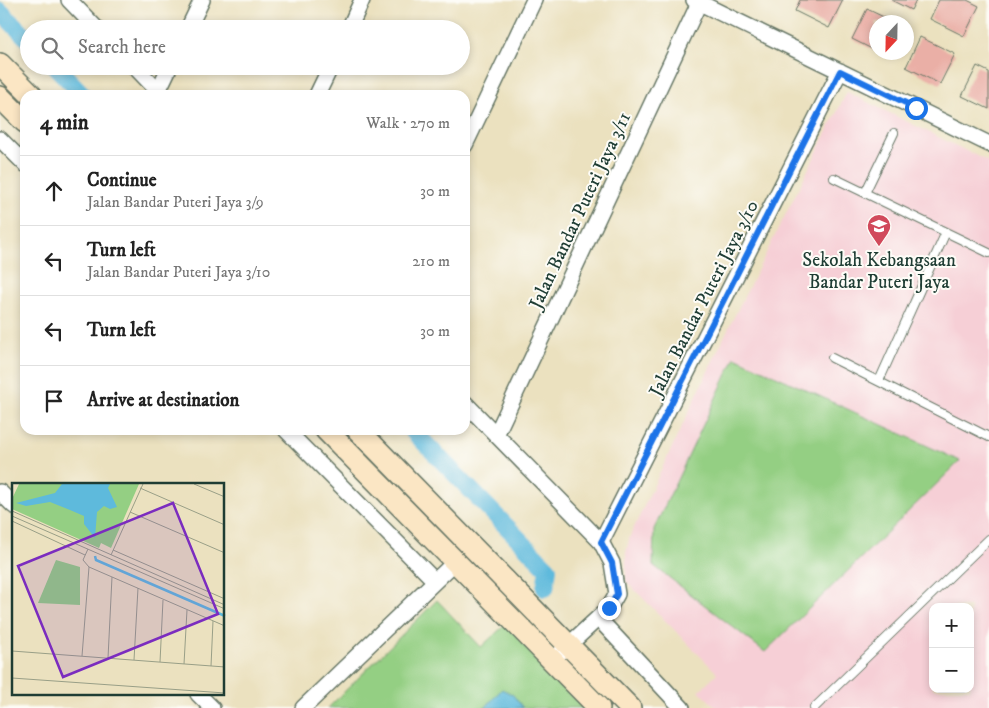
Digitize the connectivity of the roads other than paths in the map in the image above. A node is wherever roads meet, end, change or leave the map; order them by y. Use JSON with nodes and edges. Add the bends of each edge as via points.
{"nodes":[{"id":1,"x":69,"y":0,"type":"edge"},
{"id":2,"x":202,"y":0,"type":"edge"},
{"id":3,"x":362,"y":0,"type":"edge"},
{"id":4,"x":534,"y":0,"type":"edge"},
{"id":5,"x":696,"y":1,"type":"edge"},
{"id":6,"x":89,"y":20,"type":"edge"},
{"id":7,"x":192,"y":20,"type":"edge"},
{"id":8,"x":353,"y":20,"type":"edge"},
{"id":9,"x":0,"y":64,"type":"edge"},
{"id":10,"x":840,"y":71,"type":"junction"},
{"id":11,"x":143,"y":75,"type":"edge"},
{"id":12,"x":167,"y":75,"type":"edge"},
{"id":13,"x":327,"y":75,"type":"edge"},
{"id":14,"x":26,"y":90,"type":"edge"},
{"id":15,"x":157,"y":90,"type":"edge"},
{"id":16,"x":161,"y":90,"type":"edge"},
{"id":17,"x":319,"y":90,"type":"edge"},
{"id":18,"x":0,"y":96,"type":"edge"},
{"id":19,"x":20,"y":117,"type":"edge"},
{"id":20,"x":894,"y":133,"type":"dead end"},
{"id":21,"x":470,"y":134,"type":"edge"},
{"id":22,"x":0,"y":139,"type":"edge"},
{"id":23,"x":989,"y":144,"type":"edge"},
{"id":24,"x":20,"y":159,"type":"edge"},
{"id":25,"x":834,"y":178,"type":"dead end"},
{"id":26,"x":865,"y":193,"type":"junction"},
{"id":27,"x":946,"y":232,"type":"junction"},
{"id":28,"x":989,"y":254,"type":"edge"},
{"id":29,"x":832,"y":358,"type":"dead end"},
{"id":30,"x":879,"y":381,"type":"junction"},
{"id":31,"x":470,"y":408,"type":"edge"},
{"id":32,"x":291,"y":435,"type":"edge"},
{"id":33,"x":331,"y":435,"type":"edge"},
{"id":34,"x":363,"y":435,"type":"edge"},
{"id":35,"x":496,"y":435,"type":"junction"},
{"id":36,"x":989,"y":437,"type":"edge"},
{"id":37,"x":0,"y":492,"type":"edge"},
{"id":38,"x":12,"y":504,"type":"edge"},
{"id":39,"x":989,"y":539,"type":"edge"},
{"id":40,"x":601,"y":542,"type":"junction"},
{"id":41,"x":455,"y":562,"type":"junction"},
{"id":42,"x":435,"y":582,"type":"junction"},
{"id":43,"x":598,"y":618,"type":"junction"},
{"id":44,"x":568,"y":645,"type":"junction"},
{"id":45,"x":552,"y":660,"type":"junction"},
{"id":46,"x":200,"y":696,"type":"edge"},
{"id":47,"x":212,"y":708,"type":"edge"},
{"id":48,"x":302,"y":708,"type":"edge"},
{"id":49,"x":599,"y":708,"type":"edge"},
{"id":50,"x":630,"y":708,"type":"edge"},
{"id":51,"x":682,"y":708,"type":"edge"},
{"id":52,"x":814,"y":708,"type":"edge"}],
"edges":[{"from":1,"to":6,"type":"street"},
{"from":2,"to":7,"type":"street"},
{"from":3,"to":8,"type":"street"},
{"from":4,"to":21,"type":"street"},
{"from":5,"to":10,"type":"street"},
{"from":5,"to":35,"type":"street","name":"Jalan Bandar Puteri Jaya 3/11"},
{"from":9,"to":14,"type":"street"},
{"from":10,"to":23,"type":"street"},
{"from":10,"to":40,"type":"street","name":"Jalan Bandar Puteri Jaya 3/10"},
{"from":11,"to":15,"type":"street"},
{"from":12,"to":16,"type":"street"},
{"from":13,"to":17,"type":"street"},
{"from":18,"to":19,"type":"street"},
{"from":20,"to":26,"type":"lane"},
{"from":22,"to":24,"type":"street"},
{"from":25,"to":26,"type":"lane"},
{"from":26,"to":27,"type":"lane"},
{"from":27,"to":28,"type":"lane"},
{"from":27,"to":30,"type":"lane"},
{"from":29,"to":30,"type":"lane"},
{"from":30,"to":36,"type":"lane"},
{"from":31,"to":35,"type":"street"},
{"from":32,"to":42,"type":"street"},
{"from":33,"to":41,"type":"street"},
{"from":34,"to":44,"type":"street"},
{"from":35,"to":40,"type":"street"},
{"from":37,"to":38,"type":"street"},
{"from":39,"to":52,"type":"lane"},
{"from":40,"to":43,"type":"street","via":[[612,563],[617,594]]},
{"from":41,"to":42,"type":"street"},
{"from":41,"to":45,"type":"street"},
{"from":42,"to":48,"type":"street"},
{"from":43,"to":44,"type":"street"},
{"from":43,"to":51,"type":"street"},
{"from":44,"to":45,"type":"street"},
{"from":44,"to":50,"type":"street"},
{"from":45,"to":49,"type":"street"},
{"from":46,"to":47,"type":"street"}]}
